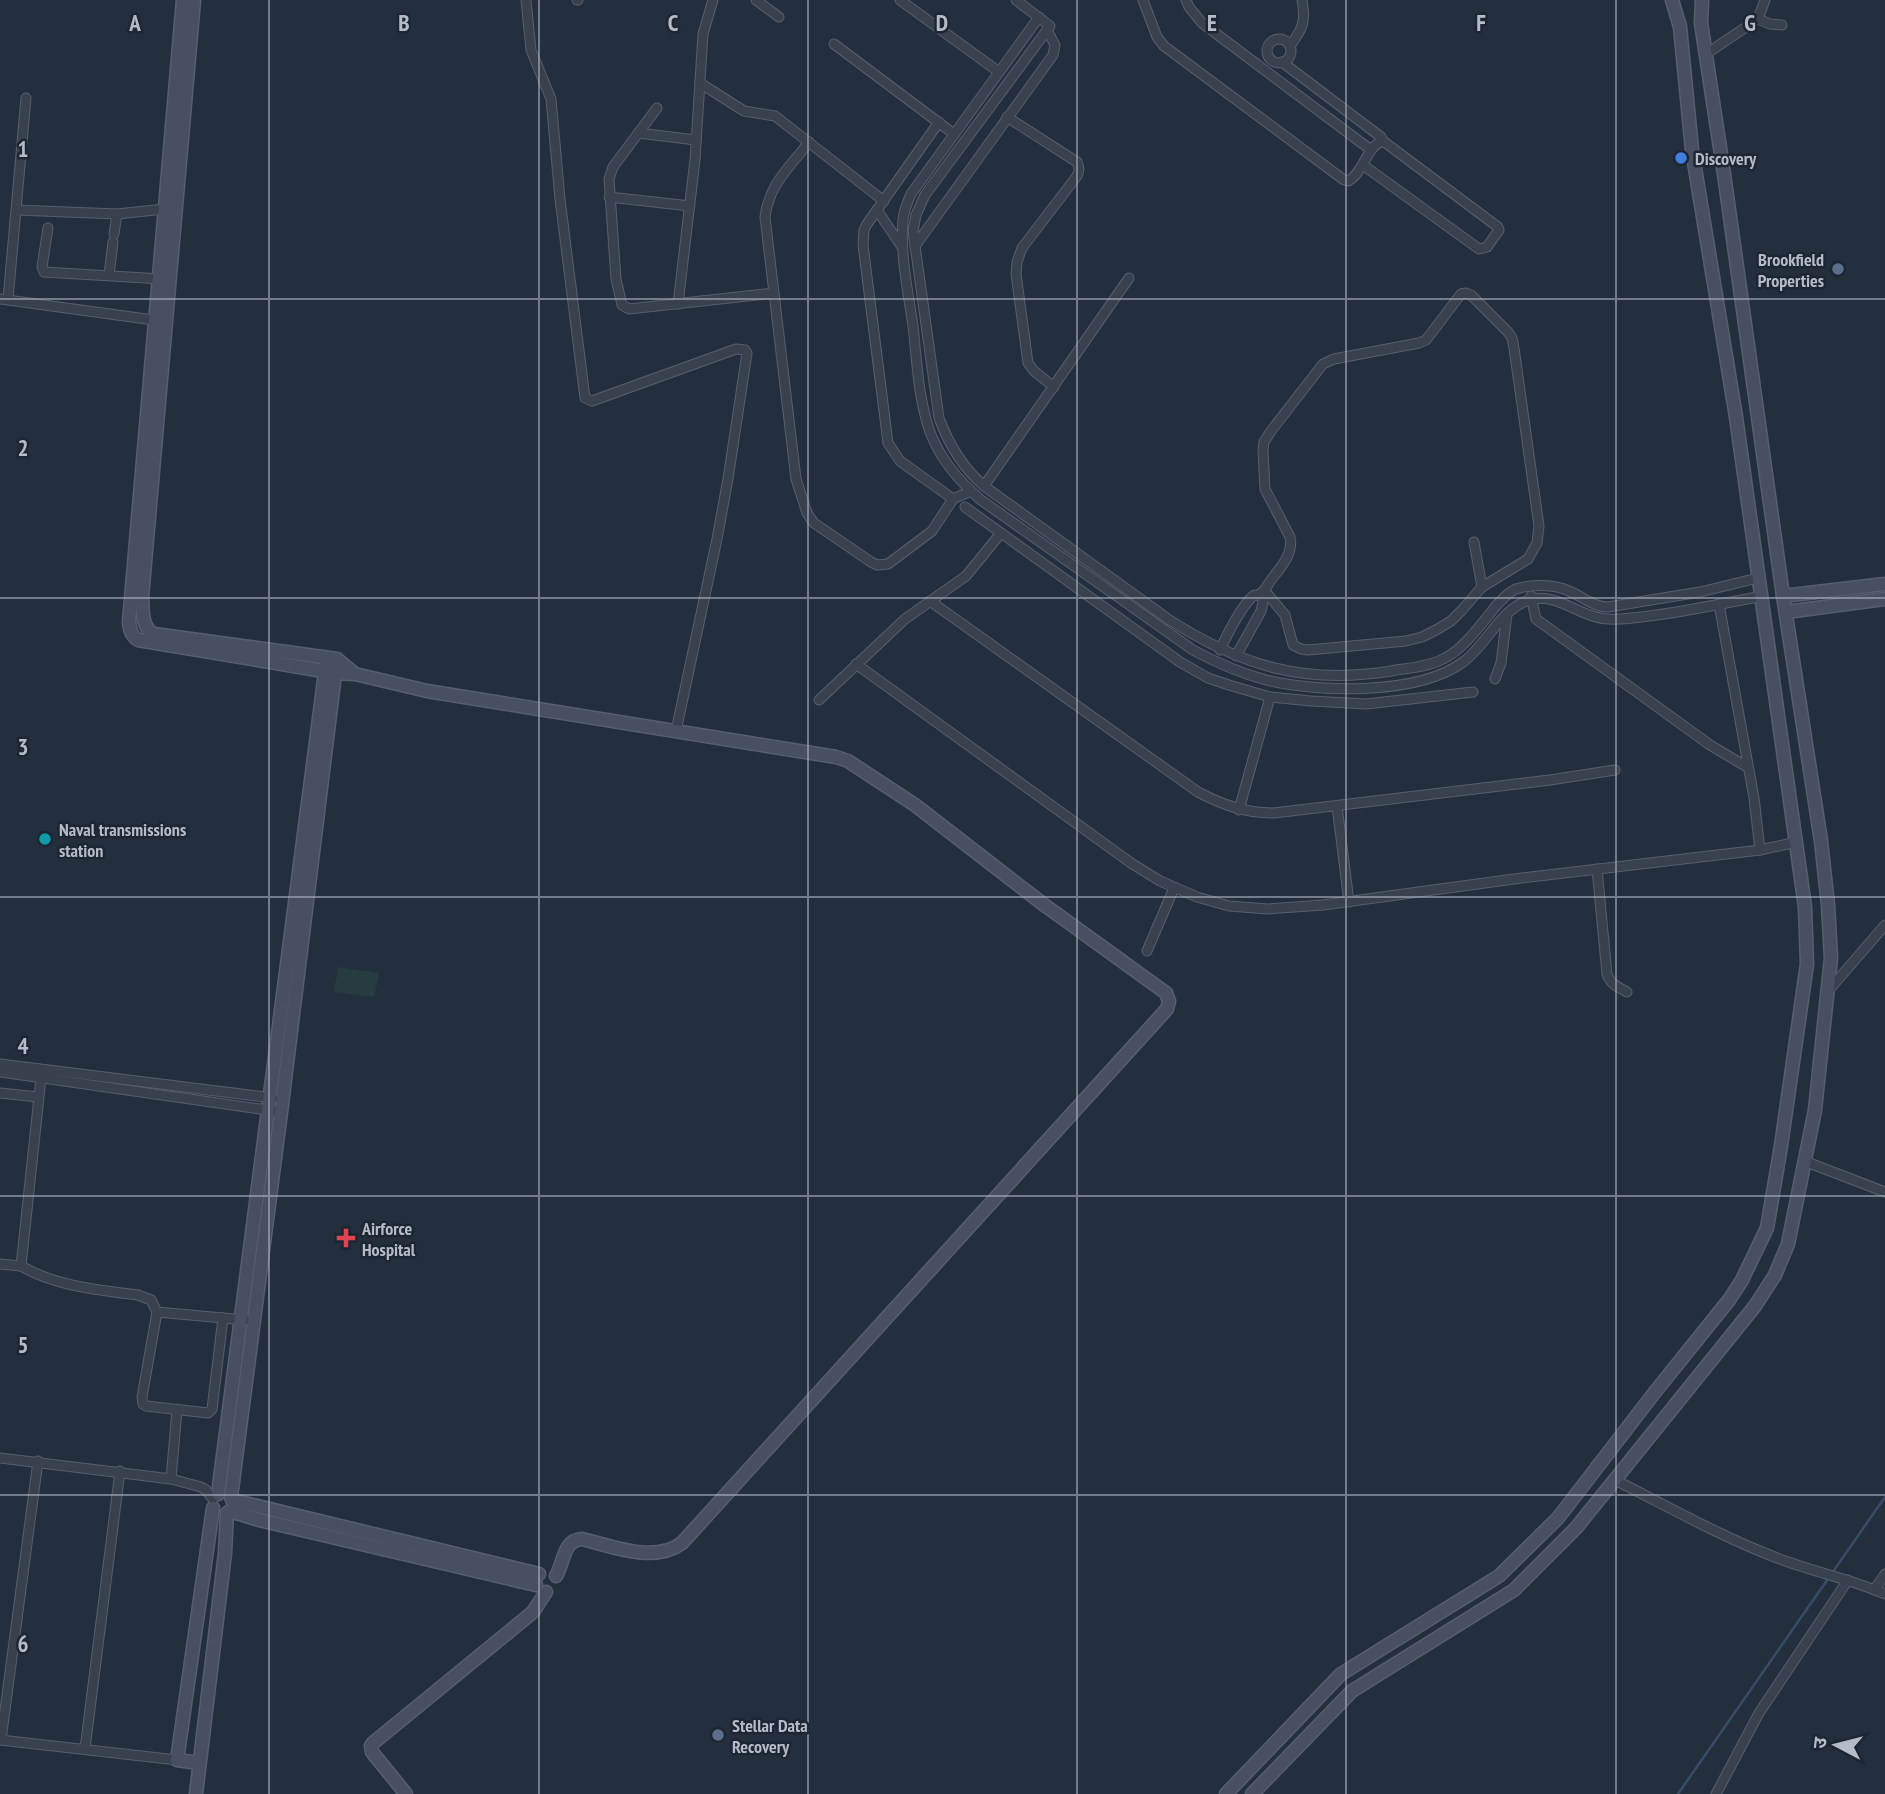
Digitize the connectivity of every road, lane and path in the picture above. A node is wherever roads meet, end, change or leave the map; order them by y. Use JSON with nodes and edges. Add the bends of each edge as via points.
{"nodes":[{"id":1,"x":183,"y":0,"type":"edge"},
{"id":2,"x":194,"y":0,"type":"edge"},
{"id":3,"x":526,"y":0,"type":"edge"},
{"id":4,"x":713,"y":0,"type":"edge"},
{"id":5,"x":756,"y":0,"type":"edge"},
{"id":6,"x":900,"y":0,"type":"edge"},
{"id":7,"x":1016,"y":0,"type":"edge"},
{"id":8,"x":1143,"y":0,"type":"edge"},
{"id":9,"x":1186,"y":0,"type":"edge"},
{"id":10,"x":1302,"y":0,"type":"edge"},
{"id":11,"x":1672,"y":0,"type":"edge"},
{"id":12,"x":1679,"y":0,"type":"edge"},
{"id":13,"x":1695,"y":0,"type":"edge"},
{"id":14,"x":1702,"y":0,"type":"edge"},
{"id":15,"x":1765,"y":0,"type":"edge"},
{"id":16,"x":779,"y":17,"type":"dead end"},
{"id":17,"x":1039,"y":17,"type":"junction"},
{"id":18,"x":1758,"y":19,"type":"junction"},
{"id":19,"x":1701,"y":23,"type":"junction"},
{"id":20,"x":1782,"y":25,"type":"dead end"},
{"id":21,"x":1681,"y":26,"type":"junction"},
{"id":22,"x":1049,"y":28,"type":"junction"},
{"id":23,"x":834,"y":44,"type":"dead end"},
{"id":24,"x":1290,"y":46,"type":"junction"},
{"id":25,"x":1706,"y":54,"type":"junction"},
{"id":26,"x":1282,"y":62,"type":"junction"},
{"id":27,"x":999,"y":72,"type":"junction"},
{"id":28,"x":700,"y":83,"type":"junction"},
{"id":29,"x":26,"y":98,"type":"dead end"},
{"id":30,"x":657,"y":108,"type":"dead end"},
{"id":31,"x":1007,"y":117,"type":"junction"},
{"id":32,"x":939,"y":122,"type":"junction"},
{"id":33,"x":638,"y":133,"type":"junction"},
{"id":34,"x":954,"y":134,"type":"junction"},
{"id":35,"x":696,"y":140,"type":"junction"},
{"id":36,"x":1383,"y":141,"type":"junction"},
{"id":37,"x":810,"y":142,"type":"junction"},
{"id":38,"x":1371,"y":150,"type":"junction"},
{"id":39,"x":1363,"y":165,"type":"junction"},
{"id":40,"x":609,"y":197,"type":"junction"},
{"id":41,"x":884,"y":201,"type":"junction"},
{"id":42,"x":690,"y":206,"type":"junction"},
{"id":43,"x":165,"y":209,"type":"junction"},
{"id":44,"x":17,"y":210,"type":"junction"},
{"id":45,"x":877,"y":210,"type":"junction"},
{"id":46,"x":117,"y":214,"type":"junction"},
{"id":47,"x":47,"y":228,"type":"dead end"},
{"id":48,"x":915,"y":246,"type":"junction"},
{"id":49,"x":903,"y":249,"type":"junction"},
{"id":50,"x":109,"y":275,"type":"junction"},
{"id":51,"x":1129,"y":278,"type":"dead end"},
{"id":52,"x":165,"y":279,"type":"junction"},
{"id":53,"x":774,"y":293,"type":"junction"},
{"id":54,"x":4,"y":299,"type":"edge"},
{"id":55,"x":678,"y":304,"type":"junction"},
{"id":56,"x":160,"y":321,"type":"junction"},
{"id":57,"x":1054,"y":387,"type":"junction"},
{"id":58,"x":984,"y":486,"type":"junction"},
{"id":59,"x":971,"y":491,"type":"junction"},
{"id":60,"x":953,"y":499,"type":"junction"},
{"id":61,"x":965,"y":507,"type":"dead end"},
{"id":62,"x":1016,"y":511,"type":"junction"},
{"id":63,"x":1010,"y":521,"type":"junction"},
{"id":64,"x":1001,"y":533,"type":"junction"},
{"id":65,"x":1474,"y":542,"type":"dead end"},
{"id":66,"x":1758,"y":578,"type":"junction"},
{"id":67,"x":1885,"y":584,"type":"edge"},
{"id":68,"x":1482,"y":587,"type":"junction"},
{"id":69,"x":1531,"y":587,"type":"junction"},
{"id":70,"x":1263,"y":591,"type":"junction"},
{"id":71,"x":1700,"y":592,"type":"junction"},
{"id":72,"x":1762,"y":596,"type":"junction"},
{"id":73,"x":1783,"y":596,"type":"junction"},
{"id":74,"x":1885,"y":599,"type":"edge"},
{"id":75,"x":1531,"y":600,"type":"junction"},
{"id":76,"x":930,"y":601,"type":"junction"},
{"id":77,"x":1719,"y":604,"type":"junction"},
{"id":78,"x":1702,"y":607,"type":"junction"},
{"id":79,"x":1786,"y":612,"type":"junction"},
{"id":80,"x":1507,"y":614,"type":"junction"},
{"id":81,"x":1228,"y":653,"type":"junction"},
{"id":82,"x":332,"y":658,"type":"junction"},
{"id":83,"x":856,"y":664,"type":"junction"},
{"id":84,"x":1220,"y":665,"type":"junction"},
{"id":85,"x":1277,"y":669,"type":"junction"},
{"id":86,"x":330,"y":672,"type":"junction"},
{"id":87,"x":355,"y":674,"type":"junction"},
{"id":88,"x":1495,"y":679,"type":"dead end"},
{"id":89,"x":1274,"y":681,"type":"junction"},
{"id":90,"x":1473,"y":692,"type":"dead end"},
{"id":91,"x":1270,"y":696,"type":"junction"},
{"id":92,"x":819,"y":700,"type":"dead end"},
{"id":93,"x":676,"y":731,"type":"junction"},
{"id":94,"x":1747,"y":767,"type":"junction"},
{"id":95,"x":1615,"y":771,"type":"dead end"},
{"id":96,"x":1337,"y":806,"type":"junction"},
{"id":97,"x":1239,"y":810,"type":"junction"},
{"id":98,"x":1797,"y":842,"type":"junction"},
{"id":99,"x":1760,"y":850,"type":"junction"},
{"id":100,"x":1597,"y":869,"type":"junction"},
{"id":101,"x":1174,"y":888,"type":"junction"},
{"id":102,"x":1349,"y":902,"type":"junction"},
{"id":103,"x":1828,"y":905,"type":"junction"},
{"id":104,"x":1805,"y":907,"type":"junction"},
{"id":105,"x":1885,"y":925,"type":"edge"},
{"id":106,"x":1147,"y":951,"type":"dead end"},
{"id":107,"x":1627,"y":992,"type":"dead end"},
{"id":108,"x":1827,"y":992,"type":"junction"},
{"id":109,"x":0,"y":1064,"type":"edge"},
{"id":110,"x":0,"y":1072,"type":"edge"},
{"id":111,"x":41,"y":1078,"type":"junction"},
{"id":112,"x":0,"y":1093,"type":"edge"},
{"id":113,"x":38,"y":1097,"type":"junction"},
{"id":114,"x":275,"y":1105,"type":"junction"},
{"id":115,"x":1804,"y":1161,"type":"junction"},
{"id":116,"x":1885,"y":1192,"type":"edge"},
{"id":117,"x":0,"y":1264,"type":"edge"},
{"id":118,"x":21,"y":1266,"type":"junction"},
{"id":119,"x":157,"y":1312,"type":"junction"},
{"id":120,"x":223,"y":1318,"type":"junction"},
{"id":121,"x":247,"y":1320,"type":"junction"},
{"id":122,"x":177,"y":1410,"type":"junction"},
{"id":123,"x":0,"y":1458,"type":"edge"},
{"id":124,"x":38,"y":1461,"type":"junction"},
{"id":125,"x":120,"y":1471,"type":"junction"},
{"id":126,"x":171,"y":1479,"type":"junction"},
{"id":127,"x":1615,"y":1480,"type":"junction"},
{"id":128,"x":224,"y":1503,"type":"junction"},
{"id":129,"x":1885,"y":1574,"type":"edge"},
{"id":130,"x":556,"y":1576,"type":"junction"},
{"id":131,"x":1848,"y":1580,"type":"junction"},
{"id":132,"x":540,"y":1583,"type":"junction"},
{"id":133,"x":1874,"y":1590,"type":"junction"},
{"id":134,"x":1885,"y":1594,"type":"edge"},
{"id":135,"x":1448,"y":1608,"type":"junction"},
{"id":136,"x":1460,"y":1624,"type":"junction"},
{"id":137,"x":1,"y":1740,"type":"edge"},
{"id":138,"x":85,"y":1749,"type":"junction"},
{"id":139,"x":177,"y":1760,"type":"junction"},
{"id":140,"x":199,"y":1763,"type":"junction"},
{"id":141,"x":196,"y":1794,"type":"edge"},
{"id":142,"x":405,"y":1794,"type":"edge"},
{"id":143,"x":1226,"y":1794,"type":"edge"},
{"id":144,"x":1252,"y":1794,"type":"edge"},
{"id":145,"x":1716,"y":1794,"type":"edge"}],
"edges":[{"from":1,"to":43,"type":"street"},
{"from":2,"to":52,"type":"street"},
{"from":3,"to":93,"type":"street","via":[[531,50],[551,99],[585,398],[592,401],[736,349],[747,353],[717,539]]},
{"from":4,"to":28,"type":"street","via":[[704,34]]},
{"from":5,"to":16,"type":"street"},
{"from":6,"to":27,"type":"street"},
{"from":7,"to":17,"type":"street"},
{"from":8,"to":39,"type":"street","via":[[1164,46],[1301,149],[1343,180],[1352,180]]},
{"from":9,"to":38,"type":"street","via":[[1202,23]]},
{"from":10,"to":24,"type":"street","via":[[1303,29]]},
{"from":11,"to":21,"type":"street"},
{"from":12,"to":21,"type":"street"},
{"from":13,"to":19,"type":"street"},
{"from":14,"to":19,"type":"street"},
{"from":15,"to":18,"type":"street"},
{"from":17,"to":22,"type":"street"},
{"from":17,"to":27,"type":"street"},
{"from":18,"to":20,"type":"street"},
{"from":18,"to":25,"type":"street"},
{"from":19,"to":25,"type":"street"},
{"from":21,"to":66,"type":"street","via":[[1692,150]]},
{"from":22,"to":31,"type":"street","via":[[1053,55]]},
{"from":22,"to":48,"type":"street","via":[[925,194],[916,215]]},
{"from":23,"to":32,"type":"street"},
{"from":24,"to":26,"type":"street","via":[[1290,54]]},
{"from":24,"to":26,"type":"street","via":[[1282,39],[1268,44],[1268,56]]},
{"from":25,"to":73,"type":"street"},
{"from":26,"to":36,"type":"street"},
{"from":27,"to":34,"type":"street"},
{"from":28,"to":35,"type":"street"},
{"from":28,"to":37,"type":"street","via":[[744,111],[775,116]]},
{"from":29,"to":44,"type":"street"},
{"from":30,"to":33,"type":"street"},
{"from":31,"to":48,"type":"street"},
{"from":31,"to":57,"type":"street","via":[[1079,166],[1077,176],[1022,248],[1017,262],[1028,363]]},
{"from":32,"to":34,"type":"street"},
{"from":32,"to":41,"type":"street"},
{"from":33,"to":35,"type":"street"},
{"from":33,"to":40,"type":"street","via":[[613,167]]},
{"from":34,"to":49,"type":"street","via":[[905,206]]},
{"from":35,"to":42,"type":"street"},
{"from":36,"to":38,"type":"street"},
{"from":36,"to":39,"type":"street","via":[[1498,227],[1487,247],[1479,249]]},
{"from":37,"to":41,"type":"street"},
{"from":37,"to":53,"type":"street","via":[[767,201]]},
{"from":38,"to":39,"type":"street"},
{"from":40,"to":42,"type":"street"},
{"from":40,"to":55,"type":"street","via":[[622,305],[629,309]]},
{"from":41,"to":45,"type":"street"},
{"from":42,"to":55,"type":"street"},
{"from":43,"to":46,"type":"street"},
{"from":43,"to":52,"type":"street"},
{"from":44,"to":46,"type":"street"},
{"from":44,"to":54,"type":"street"},
{"from":45,"to":49,"type":"street"},
{"from":45,"to":60,"type":"street","via":[[864,230],[863,245],[887,443],[900,461]]},
{"from":46,"to":50,"type":"street"},
{"from":47,"to":50,"type":"street","via":[[44,272]]},
{"from":48,"to":58,"type":"street","via":[[939,418],[961,462]]},
{"from":49,"to":59,"type":"street","via":[[923,407],[945,460]]},
{"from":50,"to":52,"type":"street"},
{"from":51,"to":57,"type":"street"},
{"from":52,"to":56,"type":"street"},
{"from":53,"to":55,"type":"street"},
{"from":53,"to":60,"type":"street","via":[[796,479],[814,523],[871,562],[888,564],[933,531]]},
{"from":54,"to":56,"type":"street"},
{"from":56,"to":82,"type":"street","via":[[144,624],[154,634]]},
{"from":56,"to":86,"type":"street","via":[[130,631],[138,640]]},
{"from":57,"to":58,"type":"street"},
{"from":58,"to":62,"type":"street"},
{"from":59,"to":60,"type":"street"},
{"from":59,"to":63,"type":"street"},
{"from":61,"to":64,"type":"street"},
{"from":62,"to":63,"type":"street"},
{"from":62,"to":81,"type":"street","via":[[1168,620]]},
{"from":63,"to":64,"type":"street"},
{"from":63,"to":84,"type":"street"},
{"from":64,"to":76,"type":"street","via":[[966,576]]},
{"from":64,"to":91,"type":"street","via":[[1180,662],[1209,678]]},
{"from":65,"to":68,"type":"street"},
{"from":66,"to":71,"type":"street"},
{"from":66,"to":72,"type":"street"},
{"from":67,"to":73,"type":"street"},
{"from":68,"to":70,"type":"street","via":[[1451,621],[1422,637],[1308,650],[1293,645],[1285,615]]},
{"from":68,"to":70,"type":"street","via":[[1528,559],[1539,526],[1512,338],[1466,293],[1426,340],[1323,364],[1270,430],[1263,450],[1265,489],[1292,543]]},
{"from":69,"to":71,"type":"street","via":[[1555,586],[1602,607]]},
{"from":69,"to":75,"type":"street"},
{"from":69,"to":85,"type":"street","via":[[1506,596],[1443,659],[1360,675]]},
{"from":70,"to":81,"type":"street","via":[[1261,611]]},
{"from":70,"to":81,"type":"street","via":[[1252,597],[1229,631]]},
{"from":71,"to":78,"type":"street"},
{"from":72,"to":77,"type":"street"},
{"from":72,"to":98,"type":"street"},
{"from":73,"to":79,"type":"street"},
{"from":74,"to":79,"type":"street"},
{"from":75,"to":78,"type":"street","via":[[1543,598],[1609,619]]},
{"from":75,"to":80,"type":"street"},
{"from":75,"to":94,"type":"street","via":[[1536,619]]},
{"from":76,"to":83,"type":"street"},
{"from":76,"to":97,"type":"street","via":[[1198,792]]},
{"from":77,"to":78,"type":"street"},
{"from":77,"to":94,"type":"street"},
{"from":79,"to":103,"type":"street"},
{"from":80,"to":88,"type":"street","via":[[1502,663]]},
{"from":80,"to":89,"type":"street","via":[[1473,655],[1431,678],[1367,688]]},
{"from":81,"to":84,"type":"street"},
{"from":81,"to":85,"type":"street"},
{"from":82,"to":86,"type":"street"},
{"from":82,"to":87,"type":"street"},
{"from":83,"to":92,"type":"street"},
{"from":83,"to":101,"type":"street","via":[[1131,863]]},
{"from":84,"to":89,"type":"street"},
{"from":85,"to":89,"type":"street"},
{"from":86,"to":87,"type":"street"},
{"from":86,"to":114,"type":"street"},
{"from":87,"to":93,"type":"street","via":[[427,691]]},
{"from":89,"to":91,"type":"street"},
{"from":90,"to":91,"type":"street","via":[[1366,704]]},
{"from":91,"to":97,"type":"street"},
{"from":93,"to":130,"type":"street","via":[[848,761],[915,805],[1166,993],[1169,1001],[1167,1010],[682,1543],[668,1550],[641,1552],[575,1539]]},
{"from":94,"to":99,"type":"street"},
{"from":95,"to":96,"type":"street"},
{"from":96,"to":97,"type":"street","via":[[1274,813]]},
{"from":96,"to":102,"type":"street"},
{"from":98,"to":99,"type":"street"},
{"from":98,"to":104,"type":"street"},
{"from":99,"to":100,"type":"street"},
{"from":100,"to":102,"type":"street"},
{"from":100,"to":107,"type":"street","via":[[1607,974]]},
{"from":101,"to":102,"type":"street","via":[[1248,908]]},
{"from":101,"to":106,"type":"street"},
{"from":103,"to":104,"type":"street"},
{"from":103,"to":108,"type":"street","via":[[1831,958]]},
{"from":104,"to":135,"type":"street","via":[[1807,964],[1781,1146],[1767,1228],[1742,1280],[1558,1518],[1499,1576]]},
{"from":105,"to":108,"type":"street"},
{"from":108,"to":115,"type":"street","via":[[1815,1110]]},
{"from":109,"to":114,"type":"street"},
{"from":110,"to":111,"type":"street"},
{"from":111,"to":113,"type":"street"},
{"from":111,"to":114,"type":"street"},
{"from":112,"to":113,"type":"street"},
{"from":113,"to":118,"type":"street"},
{"from":114,"to":121,"type":"street"},
{"from":115,"to":116,"type":"street"},
{"from":115,"to":127,"type":"street","via":[[1787,1244],[1775,1275]]},
{"from":117,"to":118,"type":"street"},
{"from":118,"to":119,"type":"street","via":[[54,1280],[138,1295],[151,1300]]},
{"from":119,"to":120,"type":"street"},
{"from":119,"to":122,"type":"street","via":[[143,1404]]},
{"from":120,"to":121,"type":"street"},
{"from":120,"to":122,"type":"street","via":[[212,1409],[208,1413]]},
{"from":121,"to":128,"type":"street"},
{"from":122,"to":126,"type":"street"},
{"from":123,"to":124,"type":"street"},
{"from":124,"to":125,"type":"street"},
{"from":124,"to":137,"type":"street"},
{"from":125,"to":126,"type":"street"},
{"from":125,"to":138,"type":"street"},
{"from":126,"to":128,"type":"street","via":[[201,1487]]},
{"from":127,"to":131,"type":"street","via":[[1747,1546]]},
{"from":127,"to":136,"type":"street","via":[[1576,1528],[1514,1590]]},
{"from":128,"to":132,"type":"street","via":[[259,1520]]},
{"from":128,"to":139,"type":"street"},
{"from":128,"to":140,"type":"street","via":[[225,1553]]},
{"from":129,"to":133,"type":"street"},
{"from":130,"to":132,"type":"street","via":[[548,1571]]},
{"from":130,"to":132,"type":"street","via":[[551,1591]]},
{"from":131,"to":133,"type":"street"},
{"from":131,"to":145,"type":"street","via":[[1759,1713]]},
{"from":132,"to":142,"type":"street","via":[[533,1612],[371,1746]]},
{"from":133,"to":134,"type":"street"},
{"from":135,"to":136,"type":"street"},
{"from":135,"to":143,"type":"street","via":[[1341,1674]]},
{"from":136,"to":144,"type":"street","via":[[1352,1691]]},
{"from":137,"to":138,"type":"street"},
{"from":138,"to":139,"type":"street"},
{"from":139,"to":140,"type":"street"},
{"from":140,"to":141,"type":"street"}]}
